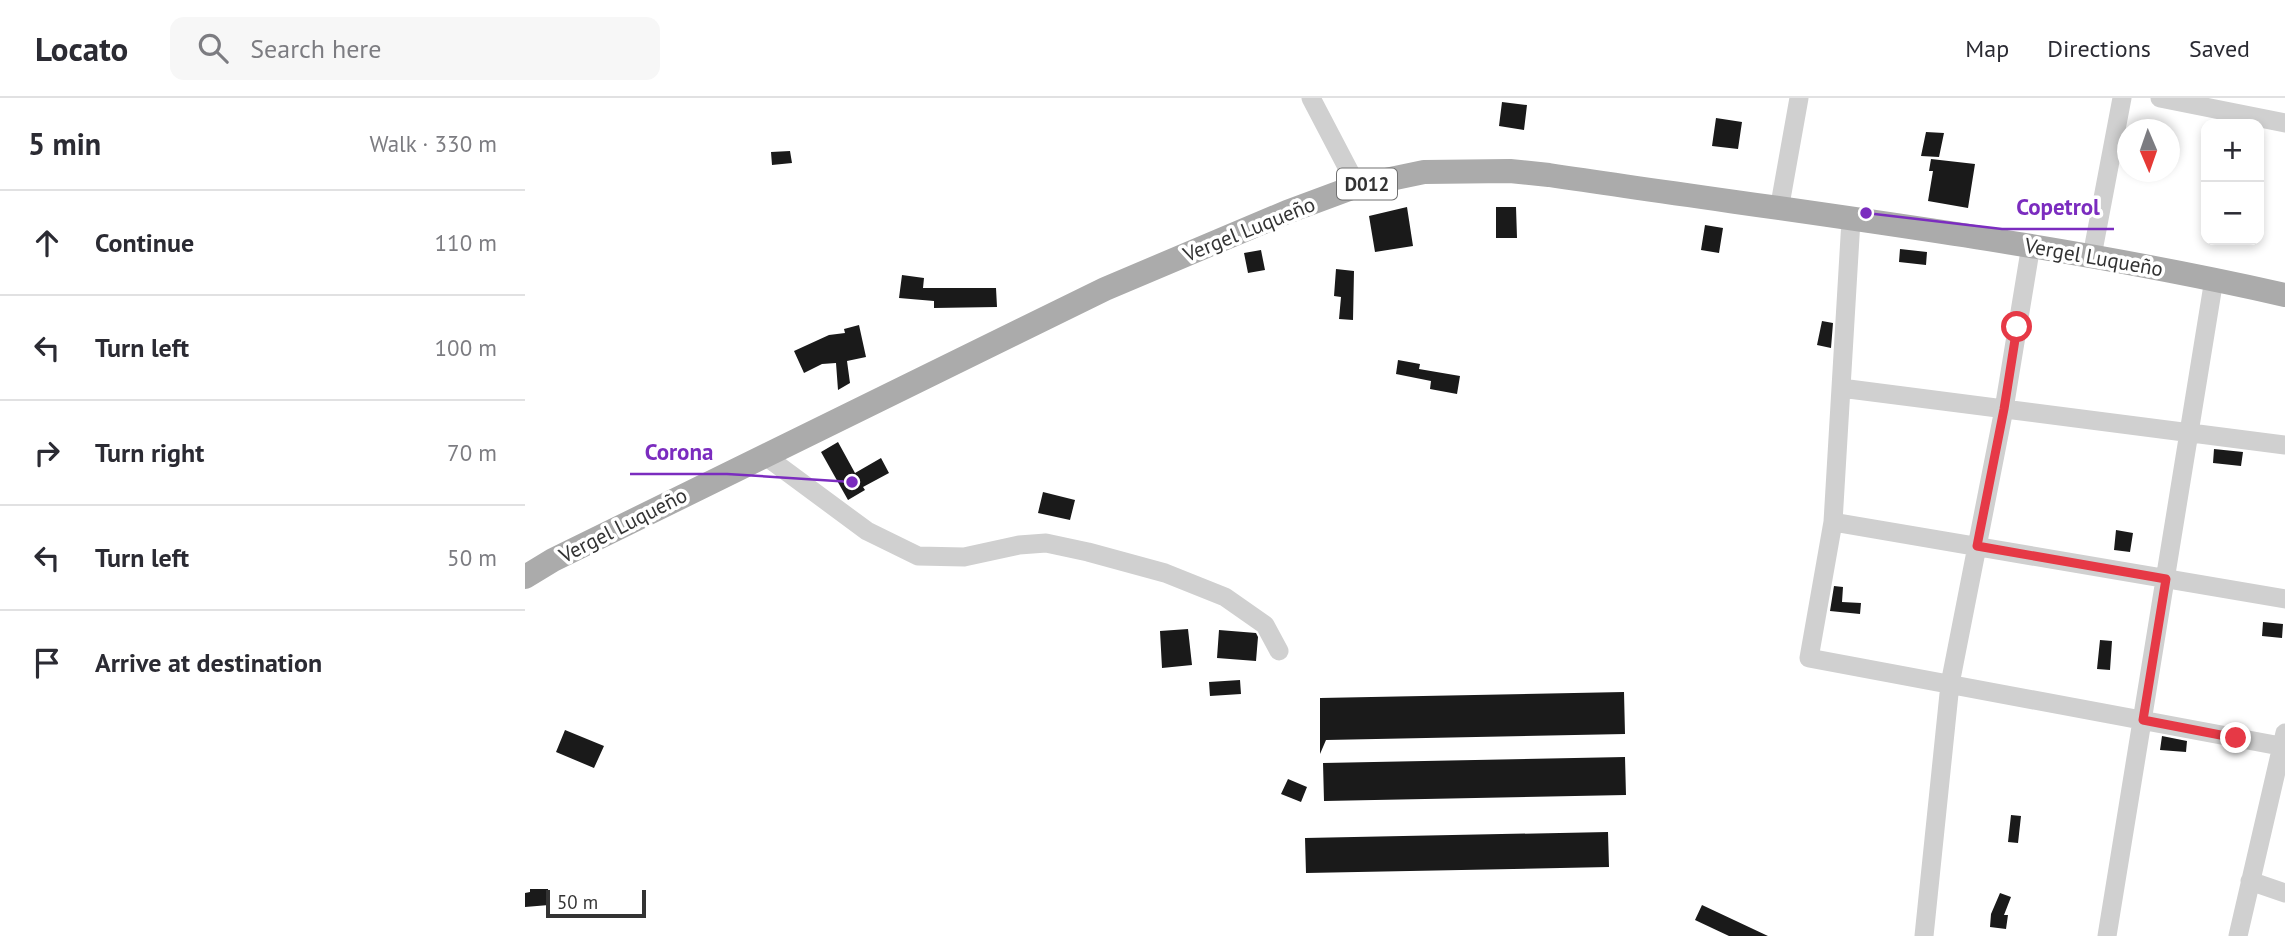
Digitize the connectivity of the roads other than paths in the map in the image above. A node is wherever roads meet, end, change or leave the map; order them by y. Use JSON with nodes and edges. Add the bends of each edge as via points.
{"nodes":[{"id":1,"x":1311,"y":98,"type":"edge"},
{"id":2,"x":1799,"y":98,"type":"edge"},
{"id":3,"x":2122,"y":98,"type":"edge"},
{"id":4,"x":2160,"y":98,"type":"edge"},
{"id":5,"x":2285,"y":123,"type":"edge"},
{"id":6,"x":1357,"y":186,"type":"junction"},
{"id":7,"x":1779,"y":210,"type":"junction"},
{"id":8,"x":1851,"y":219,"type":"junction"},
{"id":9,"x":2031,"y":245,"type":"junction"},
{"id":10,"x":2092,"y":256,"type":"junction"},
{"id":11,"x":2214,"y":279,"type":"junction"},
{"id":12,"x":2285,"y":295,"type":"edge"},
{"id":13,"x":1841,"y":388,"type":"junction"},
{"id":14,"x":2004,"y":409,"type":"junction"},
{"id":15,"x":2189,"y":433,"type":"junction"},
{"id":16,"x":2285,"y":445,"type":"edge"},
{"id":17,"x":764,"y":455,"type":"junction"},
{"id":18,"x":1833,"y":522,"type":"junction"},
{"id":19,"x":1977,"y":546,"type":"junction"},
{"id":20,"x":525,"y":577,"type":"edge"},
{"id":21,"x":2166,"y":579,"type":"junction"},
{"id":22,"x":2285,"y":599,"type":"edge"},
{"id":23,"x":1279,"y":651,"type":"dead end"},
{"id":24,"x":1950,"y":684,"type":"junction"},
{"id":25,"x":2143,"y":720,"type":"junction"},
{"id":26,"x":2284,"y":742,"type":"edge"},
{"id":27,"x":2250,"y":881,"type":"junction"},
{"id":28,"x":2285,"y":894,"type":"edge"},
{"id":29,"x":1924,"y":936,"type":"edge"},
{"id":30,"x":2107,"y":936,"type":"edge"},
{"id":31,"x":2238,"y":936,"type":"edge"}],
"edges":[{"from":1,"to":6,"type":"street"},
{"from":2,"to":7,"type":"street"},
{"from":3,"to":10,"type":"street"},
{"from":4,"to":5,"type":"street"},
{"from":6,"to":7,"type":"main road","name":"Vergel Luqueño","number":"D012","via":[[1424,172],[1510,171]]},
{"from":6,"to":17,"type":"main road","name":"Vergel Luqueño","number":"D012","via":[[1105,289]]},
{"from":7,"to":8,"type":"main road","name":"Vergel Luqueño","number":"D012"},
{"from":8,"to":9,"type":"main road","name":"Vergel Luqueño","number":"D012"},
{"from":8,"to":13,"type":"street"},
{"from":9,"to":10,"type":"main road","name":"Vergel Luqueño","number":"D012"},
{"from":9,"to":14,"type":"street"},
{"from":10,"to":11,"type":"main road","name":"Vergel Luqueño","number":"D012"},
{"from":11,"to":12,"type":"main road","name":"Vergel Luqueño","number":"D012"},
{"from":11,"to":15,"type":"street"},
{"from":13,"to":14,"type":"street"},
{"from":13,"to":18,"type":"street"},
{"from":14,"to":15,"type":"street"},
{"from":14,"to":19,"type":"street"},
{"from":15,"to":16,"type":"street"},
{"from":15,"to":21,"type":"street"},
{"from":17,"to":20,"type":"main road","name":"Vergel Luqueño","number":"D012"},
{"from":17,"to":23,"type":"street","via":[[867,531],[918,556],[964,556],[1046,543],[1088,552],[1165,573],[1225,597],[1265,625]]},
{"from":18,"to":19,"type":"street"},
{"from":18,"to":24,"type":"street","via":[[1809,658]]},
{"from":19,"to":21,"type":"street"},
{"from":19,"to":24,"type":"street"},
{"from":21,"to":22,"type":"street"},
{"from":21,"to":25,"type":"street"},
{"from":24,"to":25,"type":"street"},
{"from":24,"to":29,"type":"street"},
{"from":25,"to":26,"type":"street"},
{"from":25,"to":30,"type":"street"},
{"from":26,"to":27,"type":"street"},
{"from":27,"to":28,"type":"street"},
{"from":27,"to":31,"type":"street"}]}
